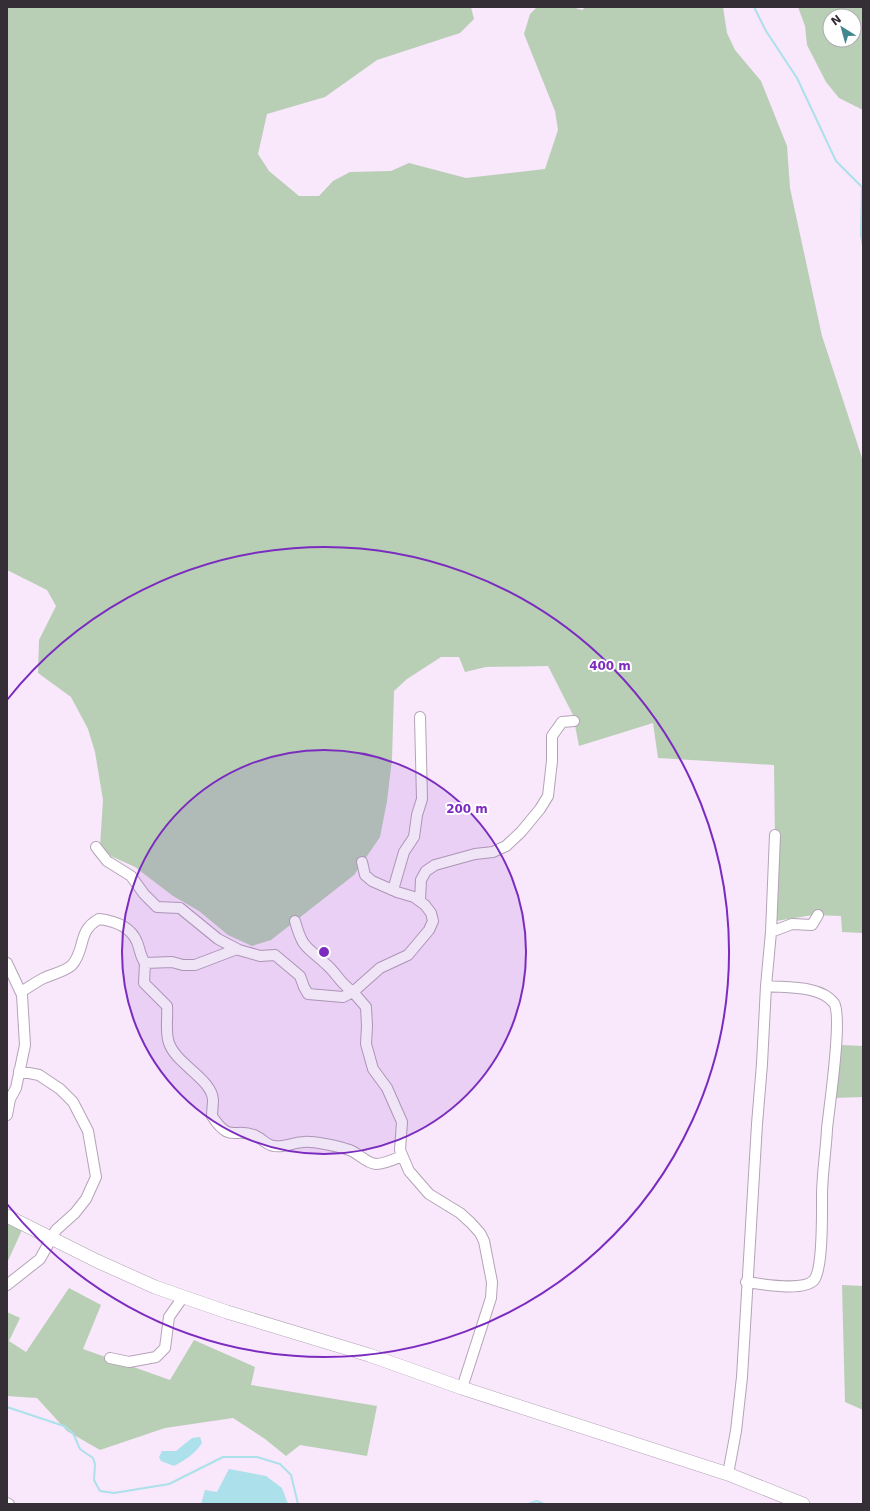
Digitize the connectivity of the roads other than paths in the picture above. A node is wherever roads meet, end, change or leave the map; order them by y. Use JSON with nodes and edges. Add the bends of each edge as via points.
{"nodes":[{"id":1,"x":420,"y":717,"type":"dead end"},
{"id":2,"x":574,"y":721,"type":"dead end"},
{"id":3,"x":775,"y":835,"type":"dead end"},
{"id":4,"x":96,"y":847,"type":"dead end"},
{"id":5,"x":362,"y":862,"type":"dead end"},
{"id":6,"x":393,"y":890,"type":"junction"},
{"id":7,"x":420,"y":901,"type":"junction"},
{"id":8,"x":818,"y":915,"type":"dead end"},
{"id":9,"x":295,"y":921,"type":"dead end"},
{"id":10,"x":771,"y":932,"type":"junction"},
{"id":11,"x":237,"y":949,"type":"junction"},
{"id":12,"x":7,"y":963,"type":"edge"},
{"id":13,"x":145,"y":963,"type":"junction"},
{"id":14,"x":766,"y":986,"type":"junction"},
{"id":15,"x":21,"y":992,"type":"junction"},
{"id":16,"x":353,"y":992,"type":"junction"},
{"id":17,"x":19,"y":1071,"type":"junction"},
{"id":18,"x":7,"y":1115,"type":"edge"},
{"id":19,"x":402,"y":1156,"type":"junction"},
{"id":20,"x":7,"y":1216,"type":"edge"},
{"id":21,"x":51,"y":1238,"type":"junction"},
{"id":22,"x":746,"y":1282,"type":"junction"},
{"id":23,"x":7,"y":1285,"type":"edge"},
{"id":24,"x":183,"y":1297,"type":"junction"},
{"id":25,"x":110,"y":1358,"type":"dead end"},
{"id":26,"x":462,"y":1388,"type":"junction"},
{"id":27,"x":728,"y":1474,"type":"junction"},
{"id":28,"x":803,"y":1504,"type":"edge"}],
"edges":[{"from":1,"to":6,"type":"street","via":[[422,799],[414,837],[404,852]]},
{"from":2,"to":7,"type":"street","via":[[562,722],[552,736],[548,796],[521,832],[506,846],[492,852],[435,864],[426,871],[421,880]]},
{"from":3,"to":10,"type":"street"},
{"from":4,"to":11,"type":"street","via":[[107,861],[131,876],[157,907],[180,908],[218,939]]},
{"from":5,"to":6,"type":"street","via":[[365,875]]},
{"from":6,"to":7,"type":"street"},
{"from":7,"to":16,"type":"street","via":[[431,913],[433,921],[429,930],[408,955],[380,968]]},
{"from":8,"to":10,"type":"street","via":[[812,925],[792,924]]},
{"from":9,"to":16,"type":"street","via":[[307,949],[328,965],[338,979]]},
{"from":10,"to":14,"type":"street"},
{"from":11,"to":13,"type":"street","via":[[195,965],[172,962]]},
{"from":11,"to":16,"type":"street","via":[[260,956],[275,955],[300,976],[308,994],[343,997]]},
{"from":12,"to":15,"type":"street"},
{"from":13,"to":15,"type":"street","via":[[130,931],[120,924],[99,919],[83,934],[77,957],[71,966]]},
{"from":13,"to":19,"type":"street","via":[[144,983],[166,1006],[168,1042],[172,1050],[208,1086],[213,1100],[212,1116],[225,1131],[257,1136],[276,1147],[306,1141],[347,1149],[376,1164]]},
{"from":14,"to":22,"type":"street"},
{"from":14,"to":22,"type":"street","via":[[815,991],[827,996],[835,1005],[838,1031],[828,1120],[817,1275],[807,1285],[798,1286]]},
{"from":15,"to":17,"type":"street","via":[[25,1045]]},
{"from":16,"to":19,"type":"street","via":[[366,1007],[366,1044],[373,1069],[387,1088],[402,1122]]},
{"from":17,"to":18,"type":"street"},
{"from":17,"to":21,"type":"street","via":[[39,1075],[60,1089],[73,1102],[88,1132],[95,1166],[96,1177],[86,1199]]},
{"from":19,"to":26,"type":"street","via":[[420,1186],[471,1223],[480,1233],[485,1246],[492,1282],[490,1298]]},
{"from":20,"to":21,"type":"main road"},
{"from":21,"to":23,"type":"street","via":[[40,1259]]},
{"from":21,"to":24,"type":"main road","via":[[125,1274]]},
{"from":22,"to":27,"type":"street","via":[[742,1377]]},
{"from":24,"to":25,"type":"street","via":[[169,1317],[165,1348],[156,1357],[129,1362]]},
{"from":24,"to":26,"type":"main road","via":[[369,1355]]},
{"from":26,"to":27,"type":"main road"},
{"from":27,"to":28,"type":"main road"}]}
